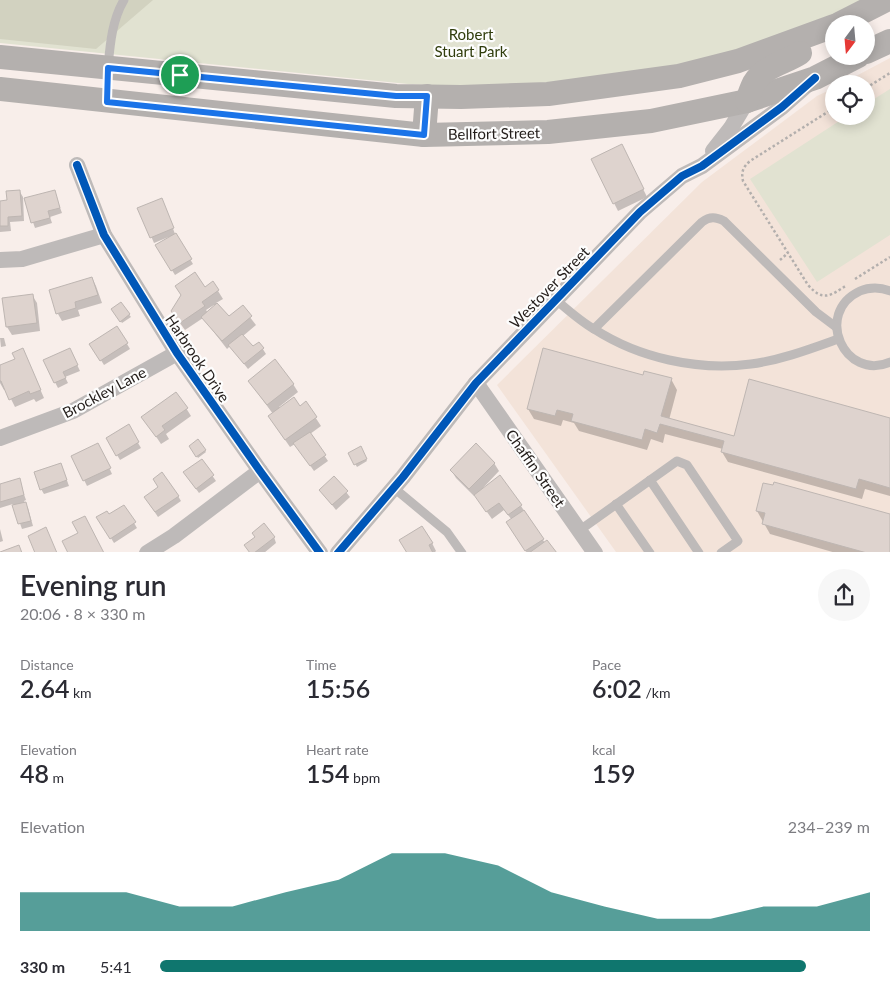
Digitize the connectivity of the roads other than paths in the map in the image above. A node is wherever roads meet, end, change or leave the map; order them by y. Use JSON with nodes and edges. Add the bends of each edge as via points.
{"nodes":[{"id":1,"x":124,"y":0,"type":"edge"},
{"id":2,"x":886,"y":0,"type":"edge"},
{"id":3,"x":856,"y":15,"type":"edge"},
{"id":4,"x":825,"y":29,"type":"edge"},
{"id":5,"x":825,"y":34,"type":"edge"},
{"id":6,"x":890,"y":40,"type":"edge"},
{"id":7,"x":875,"y":48,"type":"edge"},
{"id":8,"x":0,"y":57,"type":"edge"},
{"id":9,"x":840,"y":65,"type":"edge"},
{"id":10,"x":108,"y":68,"type":"junction"},
{"id":11,"x":815,"y":78,"type":"junction"},
{"id":12,"x":0,"y":89,"type":"edge"},
{"id":13,"x":427,"y":96,"type":"junction"},
{"id":14,"x":107,"y":102,"type":"junction"},
{"id":15,"x":747,"y":102,"type":"junction"},
{"id":16,"x":424,"y":135,"type":"junction"},
{"id":17,"x":77,"y":165,"type":"dead end"},
{"id":18,"x":702,"y":166,"type":"junction"},
{"id":19,"x":104,"y":235,"type":"junction"},
{"id":20,"x":0,"y":260,"type":"edge"},
{"id":21,"x":890,"y":291,"type":"edge"},
{"id":22,"x":555,"y":299,"type":"junction"},
{"id":23,"x":836,"y":327,"type":"junction"},
{"id":24,"x":594,"y":329,"type":"junction"},
{"id":25,"x":838,"y":339,"type":"junction"},
{"id":26,"x":177,"y":353,"type":"junction"},
{"id":27,"x":890,"y":362,"type":"edge"},
{"id":28,"x":476,"y":383,"type":"junction"},
{"id":29,"x":0,"y":438,"type":"edge"},
{"id":30,"x":260,"y":471,"type":"junction"},
{"id":31,"x":650,"y":480,"type":"junction"},
{"id":32,"x":394,"y":488,"type":"junction"},
{"id":33,"x":616,"y":504,"type":"junction"},
{"id":34,"x":580,"y":530,"type":"junction"},
{"id":35,"x":147,"y":552,"type":"edge"},
{"id":36,"x":320,"y":552,"type":"edge"},
{"id":37,"x":338,"y":552,"type":"edge"},
{"id":38,"x":462,"y":552,"type":"edge"},
{"id":39,"x":595,"y":552,"type":"edge"},
{"id":40,"x":650,"y":552,"type":"edge"},
{"id":41,"x":699,"y":552,"type":"edge"},
{"id":42,"x":722,"y":552,"type":"edge"}],
"edges":[{"from":1,"to":10,"type":"lane","via":[[118,10],[110,43]]},
{"from":2,"to":3,"type":"main road"},
{"from":4,"to":13,"type":"main road","via":[[738,61],[679,76],[548,94]]},
{"from":5,"to":15,"type":"main road","via":[[804,51],[761,75],[754,83]]},
{"from":6,"to":7,"type":"main road"},
{"from":8,"to":10,"type":"main road"},
{"from":9,"to":11,"type":"main road","name":"Bellfort Street"},
{"from":10,"to":13,"type":"main road","via":[[386,95]]},
{"from":10,"to":14,"type":"main road"},
{"from":11,"to":15,"type":"main road","name":"Bellfort Street"},
{"from":11,"to":18,"type":"street","name":"Westover Street","via":[[782,107]]},
{"from":12,"to":14,"type":"main road","name":"Bellfort Street"},
{"from":13,"to":16,"type":"main road"},
{"from":14,"to":16,"type":"main road","name":"Bellfort Street"},
{"from":15,"to":16,"type":"main road","name":"Bellfort Street","via":[[650,121],[548,132]]},
{"from":15,"to":18,"type":"street","name":"Westover Street"},
{"from":17,"to":19,"type":"street","name":"Harbrook Drive"},
{"from":18,"to":22,"type":"street","name":"Westover Street","via":[[682,176],[640,212]]},
{"from":19,"to":20,"type":"street","via":[[22,259]]},
{"from":19,"to":26,"type":"street","name":"Harbrook Drive"},
{"from":21,"to":23,"type":"lane","via":[[874,288],[852,295],[843,304]]},
{"from":22,"to":24,"type":"lane"},
{"from":22,"to":28,"type":"street","name":"Westover Street"},
{"from":23,"to":24,"type":"lane","via":[[716,217],[702,222]]},
{"from":23,"to":25,"type":"lane"},
{"from":24,"to":25,"type":"lane","via":[[656,357],[711,365],[751,364],[797,354]]},
{"from":25,"to":27,"type":"lane","via":[[844,350],[863,364]]},
{"from":26,"to":29,"type":"street","name":"Brockley Lane","via":[[73,411]]},
{"from":26,"to":30,"type":"street","name":"Harbrook Drive"},
{"from":28,"to":32,"type":"street","name":"Westover Street"},
{"from":28,"to":34,"type":"street","name":"Chaffin Street"},
{"from":30,"to":35,"type":"street","via":[[174,536]]},
{"from":30,"to":36,"type":"street","name":"Harbrook Drive"},
{"from":31,"to":33,"type":"lane"},
{"from":31,"to":41,"type":"lane"},
{"from":31,"to":42,"type":"lane","via":[[677,461],[687,465],[738,541]]},
{"from":32,"to":37,"type":"street","name":"Westover Street"},
{"from":32,"to":38,"type":"lane","via":[[446,532]]},
{"from":33,"to":34,"type":"lane"},
{"from":33,"to":40,"type":"lane"},
{"from":34,"to":39,"type":"street","name":"Chaffin Street"}]}
